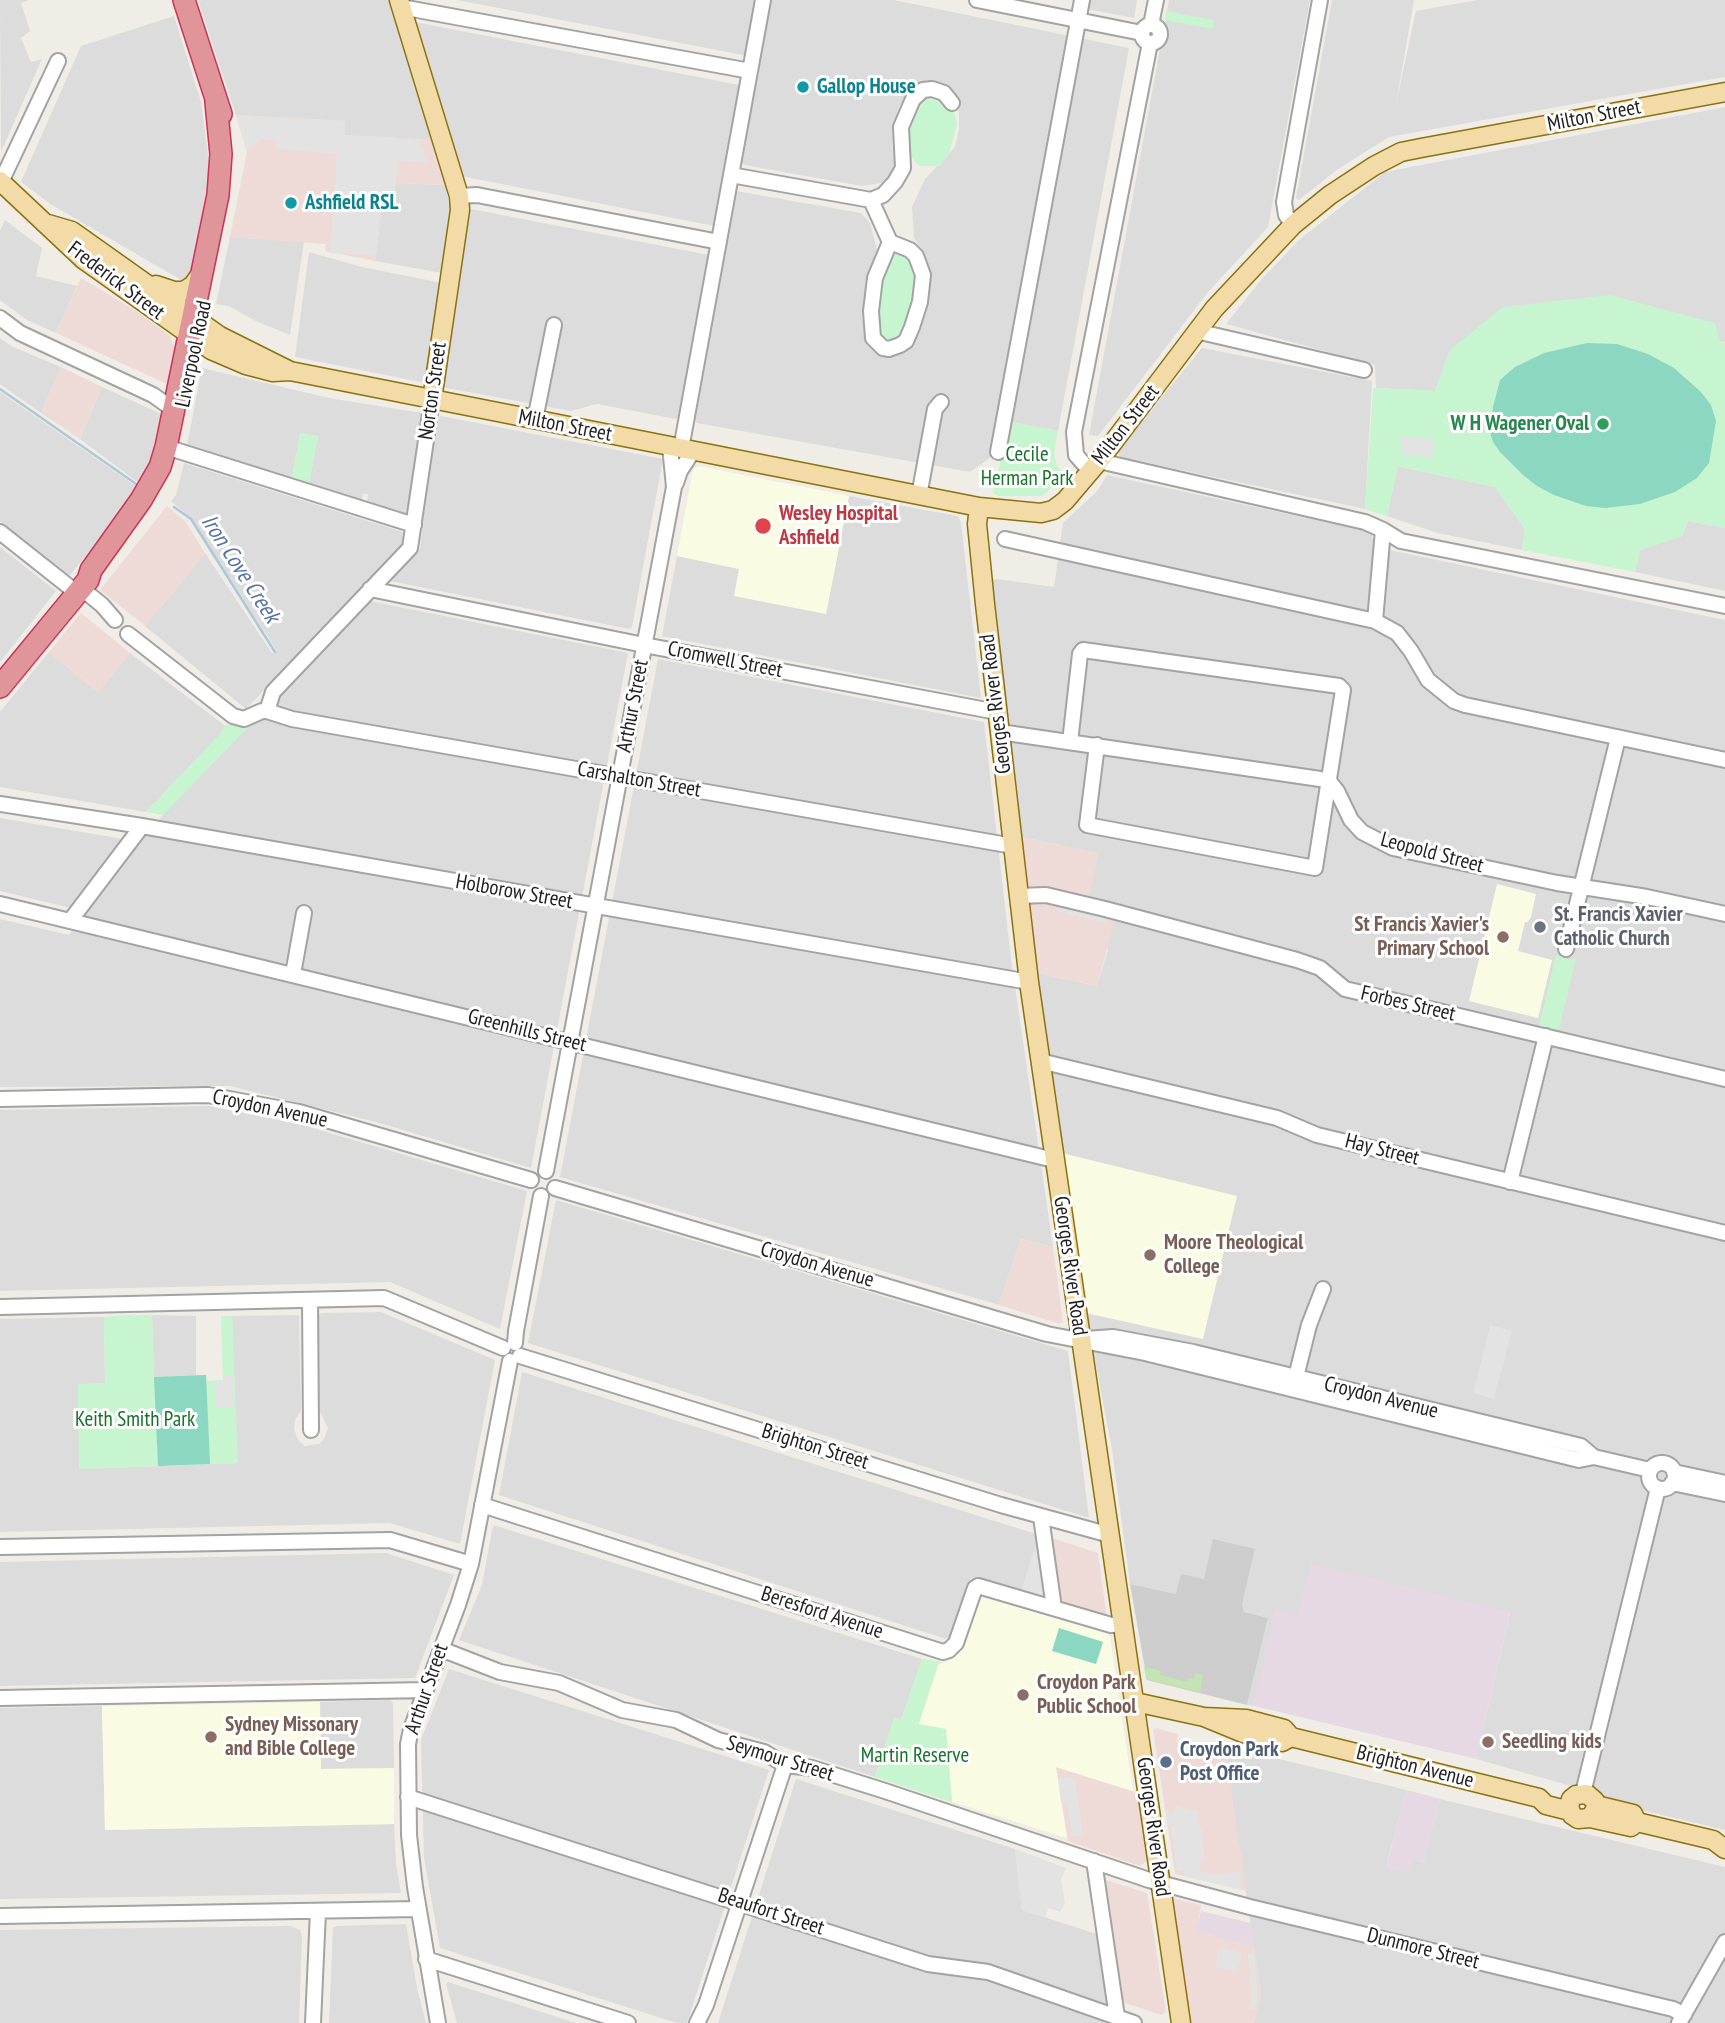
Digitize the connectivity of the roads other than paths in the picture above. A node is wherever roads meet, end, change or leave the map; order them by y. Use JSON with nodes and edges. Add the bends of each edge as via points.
{"nodes":[{"id":1,"x":184,"y":0,"type":"edge"},
{"id":2,"x":763,"y":0,"type":"edge"},
{"id":3,"x":977,"y":0,"type":"edge"},
{"id":4,"x":1082,"y":0,"type":"edge"},
{"id":5,"x":1156,"y":0,"type":"edge"},
{"id":6,"x":1320,"y":0,"type":"edge"},
{"id":7,"x":400,"y":4,"type":"edge"},
{"id":8,"x":1078,"y":20,"type":"junction"},
{"id":9,"x":1148,"y":33,"type":"junction"},
{"id":10,"x":58,"y":61,"type":"dead end"},
{"id":11,"x":750,"y":71,"type":"junction"},
{"id":12,"x":1725,"y":92,"type":"edge"},
{"id":13,"x":216,"y":102,"type":"junction"},
{"id":14,"x":952,"y":103,"type":"dead end"},
{"id":15,"x":731,"y":175,"type":"junction"},
{"id":16,"x":1,"y":182,"type":"edge"},
{"id":17,"x":459,"y":196,"type":"junction"},
{"id":18,"x":871,"y":200,"type":"junction"},
{"id":19,"x":48,"y":225,"type":"junction"},
{"id":20,"x":1293,"y":225,"type":"junction"},
{"id":21,"x":890,"y":242,"type":"junction"},
{"id":22,"x":719,"y":243,"type":"junction"},
{"id":23,"x":202,"y":272,"type":"junction"},
{"id":24,"x":140,"y":280,"type":"junction"},
{"id":25,"x":0,"y":318,"type":"edge"},
{"id":26,"x":554,"y":325,"type":"dead end"},
{"id":27,"x":195,"y":329,"type":"junction"},
{"id":28,"x":1196,"y":331,"type":"junction"},
{"id":29,"x":1364,"y":370,"type":"dead end"},
{"id":30,"x":432,"y":400,"type":"junction"},
{"id":31,"x":941,"y":402,"type":"dead end"},
{"id":32,"x":174,"y":410,"type":"junction"},
{"id":33,"x":535,"y":420,"type":"junction"},
{"id":34,"x":170,"y":449,"type":"junction"},
{"id":35,"x":682,"y":449,"type":"junction"},
{"id":36,"x":998,"y":452,"type":"dead end"},
{"id":37,"x":1094,"y":466,"type":"junction"},
{"id":38,"x":674,"y":488,"type":"junction"},
{"id":39,"x":919,"y":496,"type":"junction"},
{"id":40,"x":979,"y":507,"type":"junction"},
{"id":41,"x":414,"y":525,"type":"junction"},
{"id":42,"x":1383,"y":530,"type":"junction"},
{"id":43,"x":0,"y":532,"type":"edge"},
{"id":44,"x":1005,"y":539,"type":"dead end"},
{"id":45,"x":82,"y":587,"type":"junction"},
{"id":46,"x":370,"y":589,"type":"junction"},
{"id":47,"x":1725,"y":606,"type":"edge"},
{"id":48,"x":115,"y":620,"type":"dead end"},
{"id":49,"x":1375,"y":621,"type":"junction"},
{"id":50,"x":128,"y":634,"type":"dead end"},
{"id":51,"x":644,"y":645,"type":"junction"},
{"id":52,"x":0,"y":687,"type":"edge"},
{"id":53,"x":267,"y":711,"type":"junction"},
{"id":54,"x":997,"y":712,"type":"junction"},
{"id":55,"x":1000,"y":732,"type":"junction"},
{"id":56,"x":1618,"y":738,"type":"junction"},
{"id":57,"x":1070,"y":742,"type":"junction"},
{"id":58,"x":1097,"y":745,"type":"junction"},
{"id":59,"x":1725,"y":760,"type":"edge"},
{"id":60,"x":620,"y":777,"type":"junction"},
{"id":61,"x":1329,"y":781,"type":"junction"},
{"id":62,"x":0,"y":804,"type":"edge"},
{"id":63,"x":142,"y":826,"type":"junction"},
{"id":64,"x":1013,"y":846,"type":"junction"},
{"id":65,"x":1581,"y":888,"type":"junction"},
{"id":66,"x":1018,"y":896,"type":"junction"},
{"id":67,"x":0,"y":904,"type":"edge"},
{"id":68,"x":595,"y":906,"type":"junction"},
{"id":69,"x":304,"y":914,"type":"dead end"},
{"id":70,"x":1725,"y":914,"type":"edge"},
{"id":71,"x":70,"y":921,"type":"junction"},
{"id":72,"x":1566,"y":948,"type":"dead end"},
{"id":73,"x":293,"y":974,"type":"junction"},
{"id":74,"x":1028,"y":982,"type":"junction"},
{"id":75,"x":1546,"y":1036,"type":"junction"},
{"id":76,"x":570,"y":1042,"type":"junction"},
{"id":77,"x":1041,"y":1061,"type":"junction"},
{"id":78,"x":1725,"y":1079,"type":"edge"},
{"id":79,"x":0,"y":1099,"type":"edge"},
{"id":80,"x":1055,"y":1160,"type":"junction"},
{"id":81,"x":545,"y":1171,"type":"junction"},
{"id":82,"x":531,"y":1181,"type":"junction"},
{"id":83,"x":1510,"y":1182,"type":"junction"},
{"id":84,"x":555,"y":1188,"type":"junction"},
{"id":85,"x":541,"y":1196,"type":"junction"},
{"id":86,"x":1725,"y":1233,"type":"edge"},
{"id":87,"x":1323,"y":1289,"type":"dead end"},
{"id":88,"x":310,"y":1300,"type":"junction"},
{"id":89,"x":0,"y":1307,"type":"edge"},
{"id":90,"x":1081,"y":1340,"type":"junction"},
{"id":91,"x":512,"y":1352,"type":"junction"},
{"id":92,"x":1294,"y":1384,"type":"junction"},
{"id":93,"x":311,"y":1430,"type":"dead end"},
{"id":94,"x":1650,"y":1470,"type":"junction"},
{"id":95,"x":1673,"y":1478,"type":"junction"},
{"id":96,"x":1725,"y":1483,"type":"edge"},
{"id":97,"x":1658,"y":1488,"type":"junction"},
{"id":98,"x":1725,"y":1494,"type":"edge"},
{"id":99,"x":482,"y":1505,"type":"junction"},
{"id":100,"x":1041,"y":1517,"type":"junction"},
{"id":101,"x":1110,"y":1535,"type":"junction"},
{"id":102,"x":0,"y":1547,"type":"edge"},
{"id":103,"x":471,"y":1564,"type":"junction"},
{"id":104,"x":1054,"y":1608,"type":"junction"},
{"id":105,"x":1123,"y":1624,"type":"junction"},
{"id":106,"x":441,"y":1649,"type":"junction"},
{"id":107,"x":426,"y":1689,"type":"junction"},
{"id":108,"x":0,"y":1698,"type":"edge"},
{"id":109,"x":1135,"y":1702,"type":"junction"},
{"id":110,"x":785,"y":1765,"type":"junction"},
{"id":111,"x":408,"y":1797,"type":"junction"},
{"id":112,"x":1582,"y":1805,"type":"junction"},
{"id":113,"x":1721,"y":1841,"type":"edge"},
{"id":114,"x":1094,"y":1861,"type":"junction"},
{"id":115,"x":1161,"y":1882,"type":"junction"},
{"id":116,"x":741,"y":1902,"type":"junction"},
{"id":117,"x":418,"y":1909,"type":"junction"},
{"id":118,"x":318,"y":1911,"type":"junction"},
{"id":119,"x":0,"y":1916,"type":"edge"},
{"id":120,"x":1725,"y":1942,"type":"edge"},
{"id":121,"x":426,"y":1959,"type":"junction"},
{"id":122,"x":706,"y":2005,"type":"junction"},
{"id":123,"x":1116,"y":2017,"type":"junction"},
{"id":124,"x":1682,"y":2019,"type":"edge"},
{"id":125,"x":313,"y":2023,"type":"edge"},
{"id":126,"x":438,"y":2023,"type":"edge"},
{"id":127,"x":628,"y":2023,"type":"edge"},
{"id":128,"x":697,"y":2023,"type":"edge"},
{"id":129,"x":704,"y":2023,"type":"edge"},
{"id":130,"x":1134,"y":2023,"type":"edge"},
{"id":131,"x":1181,"y":2023,"type":"edge"}],
"edges":[{"from":1,"to":13,"type":"highway","name":"Liverpool Road"},
{"from":2,"to":11,"type":"street","name":"Arthur Street"},
{"from":3,"to":8,"type":"street"},
{"from":4,"to":8,"type":"street"},
{"from":5,"to":9,"type":"street"},
{"from":6,"to":20,"type":"street","via":[[1284,202]]},
{"from":7,"to":11,"type":"street"},
{"from":7,"to":17,"type":"main road","name":"Norton Street"},
{"from":8,"to":9,"type":"street"},
{"from":8,"to":36,"type":"street"},
{"from":9,"to":37,"type":"street","via":[[1074,432],[1076,455]]},
{"from":10,"to":16,"type":"street"},
{"from":11,"to":15,"type":"street","name":"Arthur Street"},
{"from":12,"to":20,"type":"main road","name":"Milton Street","via":[[1401,152],[1356,177]]},
{"from":13,"to":23,"type":"highway","name":"Liverpool Road","via":[[220,173]]},
{"from":13,"to":27,"type":"highway","name":"Liverpool Road","via":[[228,145],[227,193]]},
{"from":14,"to":18,"type":"street","via":[[944,93],[932,89],[913,99],[901,127],[903,168],[883,195]]},
{"from":15,"to":18,"type":"street"},
{"from":15,"to":22,"type":"street","name":"Arthur Street"},
{"from":16,"to":19,"type":"main road","name":"Frederick Street"},
{"from":17,"to":22,"type":"street","via":[[477,195]]},
{"from":17,"to":30,"type":"main road","name":"Norton Street"},
{"from":18,"to":21,"type":"street"},
{"from":19,"to":24,"type":"main road","name":"Frederick Street","via":[[72,231]]},
{"from":19,"to":27,"type":"main road","name":"Frederick Street","via":[[84,260]]},
{"from":20,"to":28,"type":"main road","name":"Milton Street"},
{"from":21,"to":21,"type":"street","via":[[910,250],[923,275],[920,302],[906,341],[889,349],[873,338],[871,311],[876,278]]},
{"from":22,"to":35,"type":"street","name":"Arthur Street"},
{"from":23,"to":24,"type":"main road","via":[[193,285],[179,292]]},
{"from":23,"to":27,"type":"highway","name":"Liverpool Road"},
{"from":24,"to":27,"type":"main road","name":"Frederick Street"},
{"from":25,"to":32,"type":"street","via":[[20,333],[153,394]]},
{"from":26,"to":33,"type":"street"},
{"from":27,"to":30,"type":"main road","name":"Milton Street","via":[[290,370]]},
{"from":27,"to":32,"type":"highway","name":"Liverpool Road"},
{"from":27,"to":34,"type":"highway","name":"Liverpool Road"},
{"from":28,"to":29,"type":"street"},
{"from":28,"to":37,"type":"main road","name":"Milton Street"},
{"from":30,"to":33,"type":"main road","name":"Milton Street"},
{"from":30,"to":41,"type":"street","name":"Norton Street"},
{"from":31,"to":39,"type":"street","via":[[934,409]]},
{"from":32,"to":34,"type":"highway","name":"Liverpool Road"},
{"from":33,"to":35,"type":"main road","name":"Milton Street"},
{"from":34,"to":41,"type":"street"},
{"from":34,"to":45,"type":"highway","name":"Liverpool Road"},
{"from":35,"to":38,"type":"street","name":"Arthur Street"},
{"from":35,"to":38,"type":"street","name":"Arthur Street"},
{"from":35,"to":39,"type":"main road","name":"Milton Street"},
{"from":37,"to":40,"type":"main road","name":"Milton Street","via":[[1053,510],[1026,513]]},
{"from":37,"to":42,"type":"street"},
{"from":38,"to":51,"type":"street","name":"Arthur Street"},
{"from":39,"to":40,"type":"main road","name":"Milton Street"},
{"from":40,"to":54,"type":"main road","name":"Georges River Road"},
{"from":41,"to":46,"type":"street","name":"Norton Street","via":[[410,548]]},
{"from":42,"to":47,"type":"street","via":[[1401,541]]},
{"from":42,"to":49,"type":"street"},
{"from":43,"to":45,"type":"street"},
{"from":44,"to":49,"type":"street"},
{"from":45,"to":48,"type":"street"},
{"from":45,"to":52,"type":"highway","name":"Liverpool Road"},
{"from":46,"to":51,"type":"street","name":"Cromwell Street"},
{"from":46,"to":53,"type":"street","name":"Norton Street","via":[[274,692]]},
{"from":49,"to":56,"type":"street","via":[[1397,633],[1428,680],[1454,701]]},
{"from":50,"to":53,"type":"street","via":[[233,716],[244,719]]},
{"from":51,"to":54,"type":"street","name":"Cromwell Street"},
{"from":51,"to":60,"type":"street","name":"Arthur Street"},
{"from":53,"to":60,"type":"street","name":"Carshalton Street"},
{"from":54,"to":55,"type":"main road","name":"Georges River Road"},
{"from":55,"to":57,"type":"street"},
{"from":55,"to":64,"type":"main road","name":"Georges River Road"},
{"from":56,"to":59,"type":"street"},
{"from":56,"to":65,"type":"street"},
{"from":57,"to":58,"type":"street"},
{"from":57,"to":61,"type":"street","via":[[1083,650],[1339,686],[1343,690]]},
{"from":58,"to":61,"type":"street"},
{"from":58,"to":61,"type":"street","via":[[1087,825],[1315,868]]},
{"from":60,"to":64,"type":"street","name":"Carshalton Street"},
{"from":60,"to":68,"type":"street","name":"Arthur Street"},
{"from":61,"to":65,"type":"street","name":"Leopold Street","via":[[1362,832],[1393,848]]},
{"from":62,"to":63,"type":"street","name":"Holborow Street"},
{"from":63,"to":68,"type":"street","name":"Holborow Street"},
{"from":63,"to":71,"type":"street"},
{"from":64,"to":66,"type":"main road","name":"Georges River Road"},
{"from":65,"to":70,"type":"street","name":"Leopold Street"},
{"from":65,"to":72,"type":"street"},
{"from":66,"to":74,"type":"main road","name":"Georges River Road"},
{"from":66,"to":75,"type":"street","name":"Forbes Street","via":[[1046,895],[1279,954],[1320,968],[1345,989]]},
{"from":67,"to":71,"type":"street","name":"Greenhills Street"},
{"from":68,"to":74,"type":"street","name":"Holborow Street"},
{"from":68,"to":76,"type":"street","name":"Arthur Street"},
{"from":69,"to":73,"type":"street"},
{"from":71,"to":73,"type":"street","name":"Greenhills Street"},
{"from":73,"to":76,"type":"street","name":"Greenhills Street"},
{"from":74,"to":77,"type":"main road","name":"Georges River Road"},
{"from":75,"to":78,"type":"street","name":"Forbes Street"},
{"from":75,"to":83,"type":"street"},
{"from":76,"to":80,"type":"street","name":"Greenhills Street"},
{"from":76,"to":81,"type":"street","name":"Arthur Street"},
{"from":77,"to":80,"type":"main road","name":"Georges River Road"},
{"from":77,"to":83,"type":"street","name":"Hay Street","via":[[1277,1118],[1317,1135]]},
{"from":79,"to":82,"type":"street","name":"Croydon Avenue","via":[[208,1095],[299,1112]]},
{"from":80,"to":90,"type":"main road","name":"Georges River Road"},
{"from":81,"to":82,"type":"street"},
{"from":81,"to":84,"type":"street","via":[[555,1180]]},
{"from":82,"to":85,"type":"street","via":[[534,1192]]},
{"from":83,"to":86,"type":"street","name":"Hay Street"},
{"from":84,"to":85,"type":"street"},
{"from":84,"to":90,"type":"street","name":"Croydon Avenue","via":[[1047,1334]]},
{"from":85,"to":91,"type":"street","name":"Arthur Street"},
{"from":87,"to":92,"type":"street"},
{"from":88,"to":89,"type":"street","name":"Brighton Street"},
{"from":88,"to":91,"type":"street","name":"Brighton Street","via":[[384,1298]]},
{"from":88,"to":93,"type":"street"},
{"from":90,"to":92,"type":"street","name":"Croydon Avenue","via":[[1114,1337],[1193,1352]]},
{"from":90,"to":101,"type":"main road","name":"Georges River Road"},
{"from":91,"to":99,"type":"street","name":"Arthur Street"},
{"from":91,"to":100,"type":"street","name":"Brighton Street"},
{"from":92,"to":94,"type":"street","name":"Croydon Avenue","via":[[1473,1427],[1579,1460],[1594,1457]]},
{"from":94,"to":95,"type":"street","via":[[1663,1463],[1670,1466]]},
{"from":94,"to":97,"type":"street","via":[[1650,1481]]},
{"from":95,"to":96,"type":"street"},
{"from":95,"to":97,"type":"street","via":[[1668,1488]]},
{"from":95,"to":98,"type":"street"},
{"from":97,"to":112,"type":"street"},
{"from":99,"to":103,"type":"street","name":"Arthur Street"},
{"from":99,"to":104,"type":"street","name":"Beresford Avenue","via":[[943,1652],[956,1643],[978,1586]]},
{"from":100,"to":101,"type":"street","name":"Brighton Street"},
{"from":100,"to":104,"type":"street"},
{"from":101,"to":105,"type":"main road","name":"Georges River Road"},
{"from":102,"to":103,"type":"street","via":[[390,1539]]},
{"from":103,"to":106,"type":"street","name":"Arthur Street"},
{"from":104,"to":105,"type":"street","name":"Beresford Avenue","via":[[1111,1625]]},
{"from":105,"to":109,"type":"main road","name":"Georges River Road"},
{"from":106,"to":107,"type":"street","name":"Arthur Street"},
{"from":106,"to":110,"type":"street","name":"Seymour Street","via":[[500,1672],[570,1687],[622,1710],[676,1720],[726,1743],[764,1752]]},
{"from":107,"to":108,"type":"street"},
{"from":107,"to":111,"type":"street","name":"Arthur Street","via":[[408,1744]]},
{"from":109,"to":112,"type":"main road","name":"Brighton Avenue","via":[[1204,1717],[1246,1719],[1284,1729],[1291,1737],[1539,1798],[1546,1805]]},
{"from":109,"to":115,"type":"main road","name":"Georges River Road"},
{"from":110,"to":114,"type":"street","name":"Seymour Street","via":[[812,1768]]},
{"from":110,"to":116,"type":"street"},
{"from":111,"to":116,"type":"street","name":"Beaufort Street"},
{"from":111,"to":117,"type":"street","name":"Arthur Street"},
{"from":112,"to":113,"type":"main road","name":"Brighton Avenue","via":[[1633,1814],[1637,1822]]},
{"from":114,"to":115,"type":"street","name":"Seymour Street"},
{"from":114,"to":123,"type":"street"},
{"from":115,"to":124,"type":"street","name":"Dunmore Street","via":[[1673,2009]]},
{"from":115,"to":131,"type":"main road","name":"Georges River Road"},
{"from":116,"to":122,"type":"street"},
{"from":116,"to":123,"type":"street","name":"Beaufort Street","via":[[928,1964],[988,1972]]},
{"from":117,"to":118,"type":"street"},
{"from":117,"to":121,"type":"street","name":"Arthur Street"},
{"from":118,"to":119,"type":"street"},
{"from":118,"to":125,"type":"street"},
{"from":120,"to":124,"type":"street"},
{"from":121,"to":126,"type":"street","name":"Arthur Street"},
{"from":121,"to":127,"type":"street"},
{"from":122,"to":128,"type":"street"},
{"from":122,"to":129,"type":"street"},
{"from":123,"to":130,"type":"street","name":"Beaufort Street"}]}
